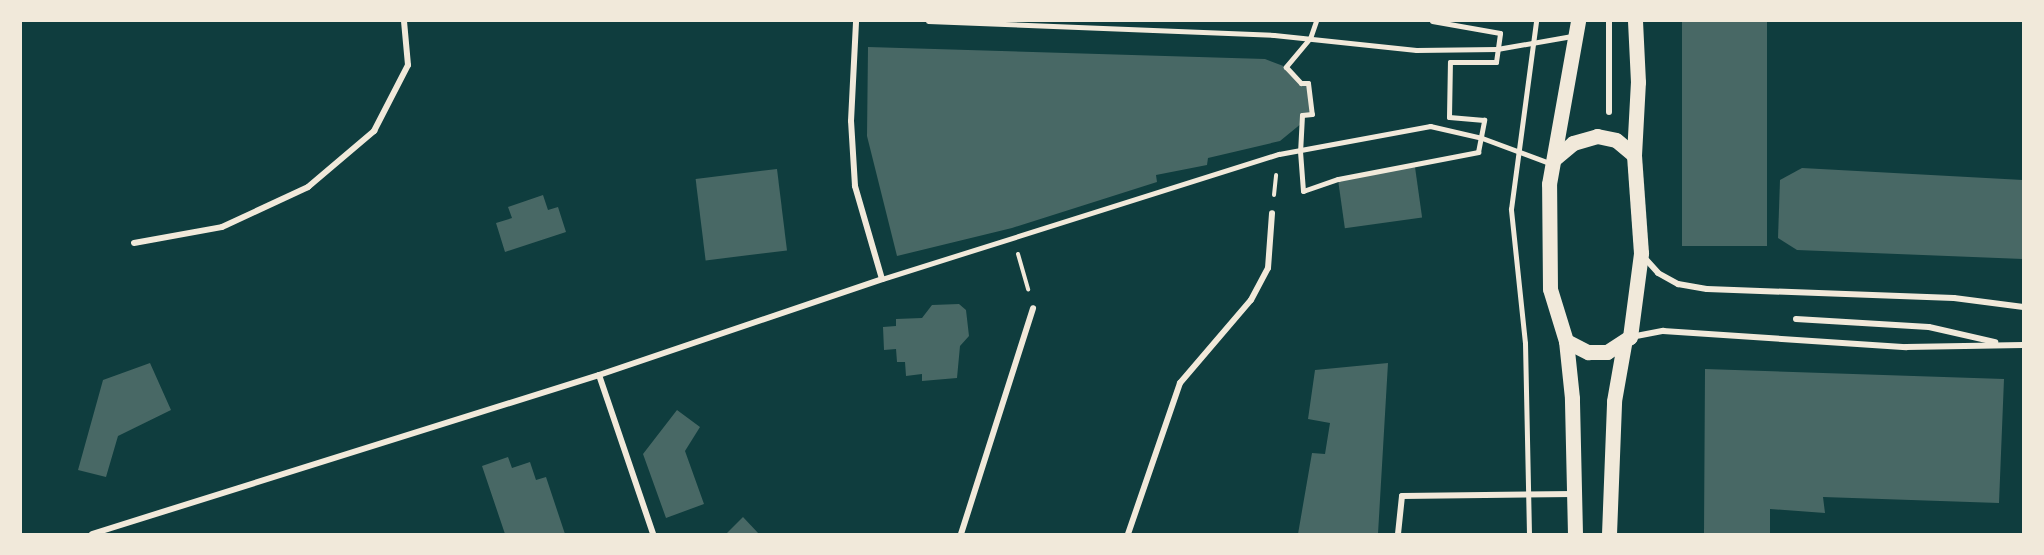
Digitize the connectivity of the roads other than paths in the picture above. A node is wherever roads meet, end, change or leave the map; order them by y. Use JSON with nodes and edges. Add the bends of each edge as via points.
{"nodes":[{"id":1,"x":404,"y":21,"type":"edge"},
{"id":2,"x":856,"y":21,"type":"edge"},
{"id":3,"x":928,"y":21,"type":"edge"},
{"id":4,"x":1316,"y":21,"type":"edge"},
{"id":5,"x":1432,"y":21,"type":"edge"},
{"id":6,"x":1536,"y":21,"type":"edge"},
{"id":7,"x":1609,"y":21,"type":"edge"},
{"id":8,"x":1635,"y":21,"type":"edge"},
{"id":9,"x":1578,"y":28,"type":"edge"},
{"id":10,"x":1310,"y":38,"type":"junction"},
{"id":11,"x":1534,"y":43,"type":"junction"},
{"id":12,"x":1497,"y":49,"type":"junction"},
{"id":13,"x":1609,"y":112,"type":"dead end"},
{"id":14,"x":1482,"y":138,"type":"junction"},
{"id":15,"x":1300,"y":151,"type":"junction"},
{"id":16,"x":1518,"y":151,"type":"junction"},
{"id":17,"x":1634,"y":155,"type":"junction"},
{"id":18,"x":1553,"y":162,"type":"junction"},
{"id":19,"x":1272,"y":213,"type":"road end"},
{"id":20,"x":134,"y":243,"type":"dead end"},
{"id":21,"x":1641,"y":253,"type":"junction"},
{"id":22,"x":882,"y":279,"type":"junction"},
{"id":23,"x":2023,"y":307,"type":"edge"},
{"id":24,"x":1033,"y":308,"type":"road end"},
{"id":25,"x":1796,"y":319,"type":"dead end"},
{"id":26,"x":1627,"y":340,"type":"junction"},
{"id":27,"x":1566,"y":341,"type":"junction"},
{"id":28,"x":2004,"y":344,"type":"junction"},
{"id":29,"x":2023,"y":345,"type":"edge"},
{"id":30,"x":599,"y":375,"type":"junction"},
{"id":31,"x":1575,"y":494,"type":"junction"},
{"id":32,"x":1526,"y":496,"type":"junction"},
{"id":33,"x":92,"y":534,"type":"edge"},
{"id":34,"x":653,"y":534,"type":"edge"},
{"id":35,"x":961,"y":534,"type":"edge"},
{"id":36,"x":1128,"y":534,"type":"edge"},
{"id":37,"x":1398,"y":534,"type":"edge"},
{"id":38,"x":1529,"y":534,"type":"edge"},
{"id":39,"x":1575,"y":534,"type":"edge"},
{"id":40,"x":1609,"y":534,"type":"edge"}],
"edges":[{"from":1,"to":20,"type":"street","via":[[408,65],[374,131],[308,187],[222,227]]},
{"from":2,"to":22,"type":"street","via":[[851,121],[855,186]]},
{"from":3,"to":10,"type":"street"},
{"from":4,"to":10,"type":"street"},
{"from":5,"to":12,"type":"street","via":[[1500,33]]},
{"from":6,"to":11,"type":"street"},
{"from":7,"to":13,"type":"street"},
{"from":8,"to":17,"type":"main road","via":[[1638,82]]},
{"from":9,"to":11,"type":"street"},
{"from":9,"to":18,"type":"main road"},
{"from":10,"to":12,"type":"street","via":[[1416,50]]},
{"from":10,"to":15,"type":"street","via":[[1286,67],[1301,83],[1308,83],[1312,114],[1302,116]]},
{"from":11,"to":12,"type":"street"},
{"from":11,"to":16,"type":"street"},
{"from":12,"to":14,"type":"street","via":[[1496,62],[1450,62],[1449,117],[1484,120]]},
{"from":14,"to":15,"type":"street","via":[[1430,126]]},
{"from":14,"to":15,"type":"street","via":[[1478,152],[1338,179],[1304,191]]},
{"from":14,"to":16,"type":"street"},
{"from":15,"to":22,"type":"street","via":[[1279,154]]},
{"from":16,"to":18,"type":"street"},
{"from":16,"to":32,"type":"street","via":[[1512,209],[1525,343]]},
{"from":17,"to":18,"type":"main road","via":[[1616,140],[1597,135],[1573,143]]},
{"from":17,"to":21,"type":"main road"},
{"from":18,"to":27,"type":"main road","via":[[1549,184],[1550,289]]},
{"from":19,"to":36,"type":"street","via":[[1268,268],[1251,300],[1180,383]]},
{"from":21,"to":23,"type":"street","via":[[1658,273],[1678,284],[1707,289],[1954,297]]},
{"from":21,"to":26,"type":"main road"},
{"from":22,"to":30,"type":"street"},
{"from":24,"to":35,"type":"street"},
{"from":25,"to":28,"type":"street","via":[[1929,327]]},
{"from":26,"to":27,"type":"main road","via":[[1607,352],[1588,352]]},
{"from":26,"to":28,"type":"street","via":[[1663,331],[1906,347]]},
{"from":26,"to":40,"type":"main road","via":[[1614,401]]},
{"from":27,"to":31,"type":"main road"},
{"from":28,"to":29,"type":"street"},
{"from":30,"to":33,"type":"street"},
{"from":30,"to":34,"type":"street"},
{"from":31,"to":32,"type":"street"},
{"from":31,"to":39,"type":"main road"},
{"from":32,"to":37,"type":"street","via":[[1402,496]]},
{"from":32,"to":38,"type":"street"}]}
